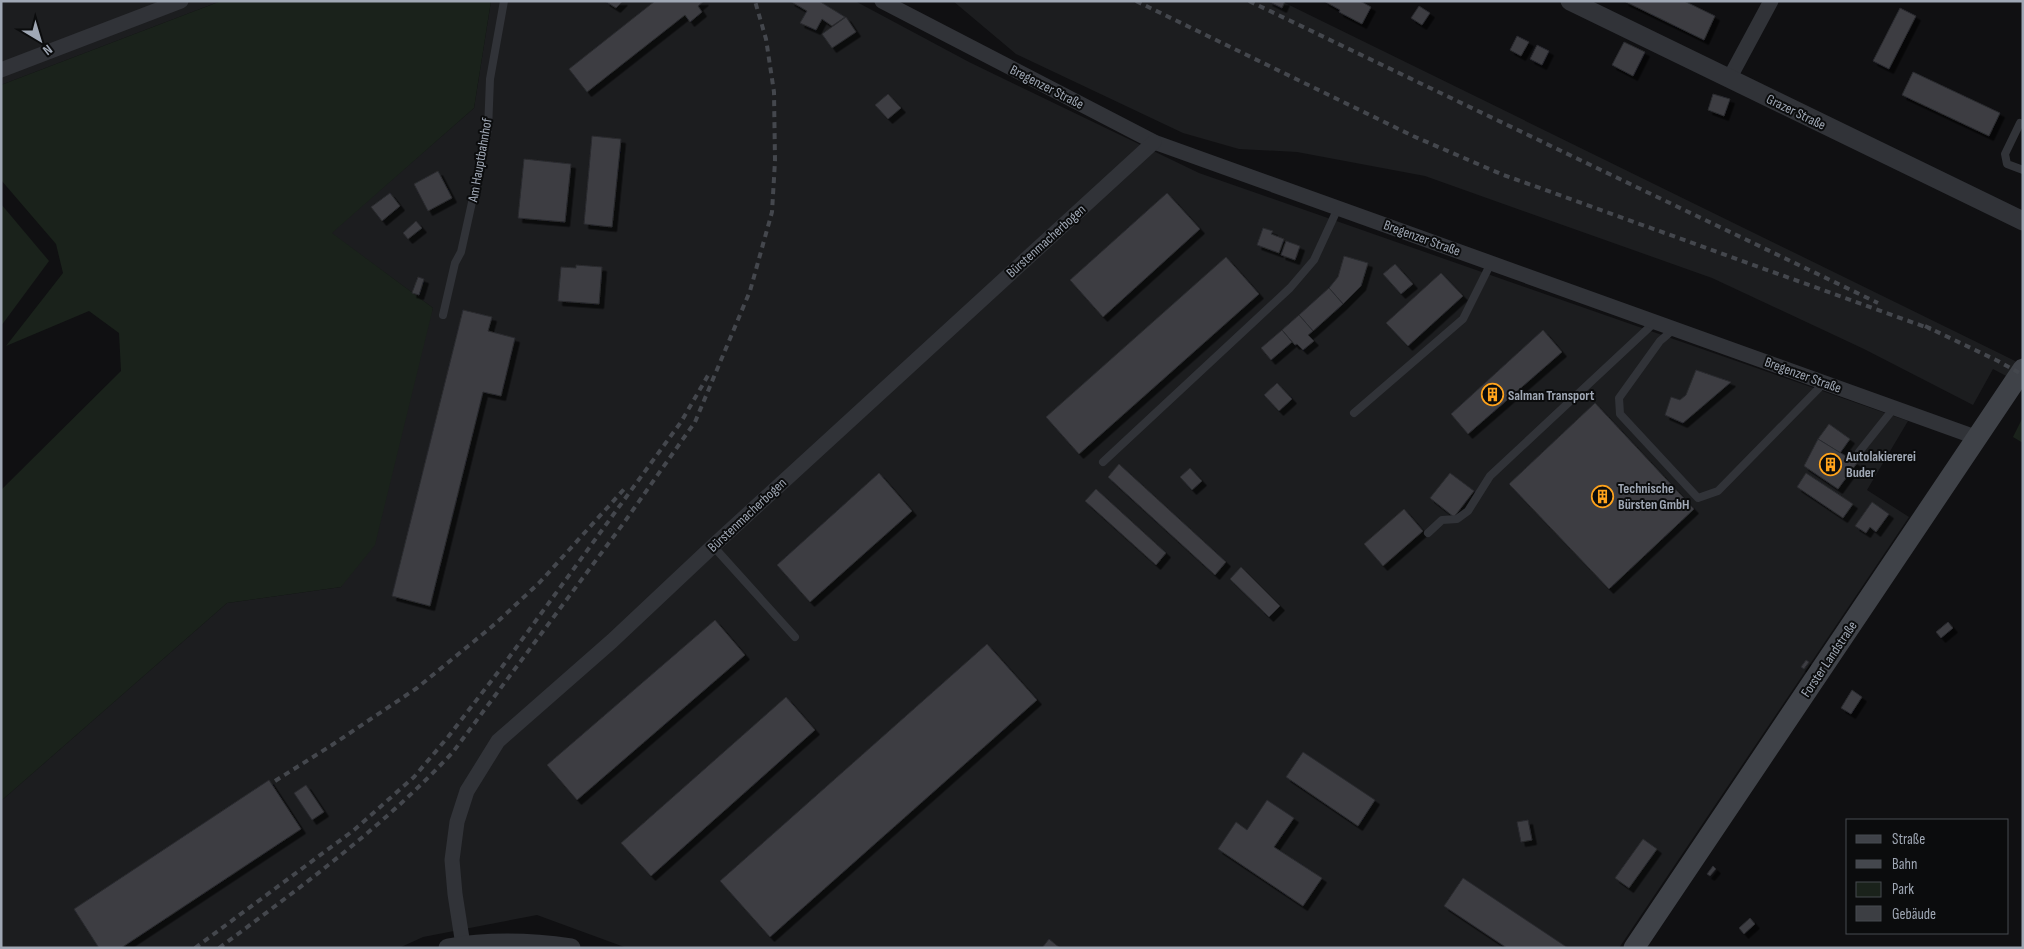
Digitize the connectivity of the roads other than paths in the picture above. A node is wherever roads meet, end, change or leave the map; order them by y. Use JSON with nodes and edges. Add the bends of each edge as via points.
{"nodes":[{"id":1,"x":182,"y":1,"type":"edge"},
{"id":2,"x":504,"y":1,"type":"edge"},
{"id":3,"x":882,"y":1,"type":"edge"},
{"id":4,"x":1570,"y":1,"type":"edge"},
{"id":5,"x":1771,"y":1,"type":"edge"},
{"id":6,"x":1,"y":70,"type":"edge"},
{"id":7,"x":1728,"y":79,"type":"junction"},
{"id":8,"x":2020,"y":123,"type":"dead end"},
{"id":9,"x":1154,"y":142,"type":"junction"},
{"id":10,"x":2023,"y":170,"type":"edge"},
{"id":11,"x":1338,"y":208,"type":"junction"},
{"id":12,"x":2023,"y":221,"type":"edge"},
{"id":13,"x":1491,"y":263,"type":"junction"},
{"id":14,"x":443,"y":316,"type":"dead end"},
{"id":15,"x":1656,"y":322,"type":"junction"},
{"id":16,"x":1674,"y":329,"type":"junction"},
{"id":17,"x":2023,"y":369,"type":"edge"},
{"id":18,"x":1824,"y":383,"type":"junction"},
{"id":19,"x":1894,"y":408,"type":"junction"},
{"id":20,"x":1354,"y":413,"type":"dead end"},
{"id":21,"x":1978,"y":438,"type":"junction"},
{"id":22,"x":1859,"y":452,"type":"dead end"},
{"id":23,"x":1103,"y":462,"type":"dead end"},
{"id":24,"x":1428,"y":533,"type":"dead end"},
{"id":25,"x":713,"y":546,"type":"junction"},
{"id":26,"x":796,"y":637,"type":"dead end"},
{"id":27,"x":456,"y":947,"type":"edge"},
{"id":28,"x":571,"y":948,"type":"edge"},
{"id":29,"x":1634,"y":948,"type":"edge"}],
"edges":[{"from":1,"to":6,"type":"street"},
{"from":2,"to":14,"type":"lane","name":"Am Hauptbahnhof","via":[[490,78],[488,130]]},
{"from":3,"to":9,"type":"street","name":"Bregenzer Straße"},
{"from":4,"to":7,"type":"street","name":"Grazer Straße"},
{"from":5,"to":7,"type":"street"},
{"from":7,"to":12,"type":"street","name":"Grazer Straße"},
{"from":8,"to":10,"type":"lane","via":[[2005,154],[2007,164]]},
{"from":9,"to":11,"type":"street","name":"Bregenzer Straße"},
{"from":9,"to":25,"type":"street","name":"Bürstenmacherbogen"},
{"from":11,"to":13,"type":"street","name":"Bregenzer Straße"},
{"from":11,"to":23,"type":"lane","via":[[1314,260],[1290,288]]},
{"from":13,"to":15,"type":"street","name":"Bregenzer Straße"},
{"from":13,"to":20,"type":"lane","via":[[1463,319]]},
{"from":15,"to":16,"type":"street","name":"Bregenzer Straße"},
{"from":15,"to":24,"type":"lane","via":[[1490,476],[1468,511],[1457,519],[1442,520]]},
{"from":16,"to":18,"type":"street","name":"Bregenzer Straße"},
{"from":16,"to":18,"type":"lane","via":[[1660,341],[1619,398],[1620,414],[1698,498],[1718,491]]},
{"from":17,"to":21,"type":"main road","name":"Forster Landstraße"},
{"from":18,"to":19,"type":"street","name":"Bregenzer Straße"},
{"from":19,"to":21,"type":"street","name":"Bregenzer Straße"},
{"from":19,"to":22,"type":"lane"},
{"from":21,"to":29,"type":"main road","name":"Forster Landstraße"},
{"from":25,"to":26,"type":"lane"},
{"from":25,"to":27,"type":"street","name":"Bürstenmacherbogen","via":[[612,641],[498,741],[468,791],[457,822],[452,860]]},
{"from":27,"to":28,"type":"street","via":[[480,943]]}]}
